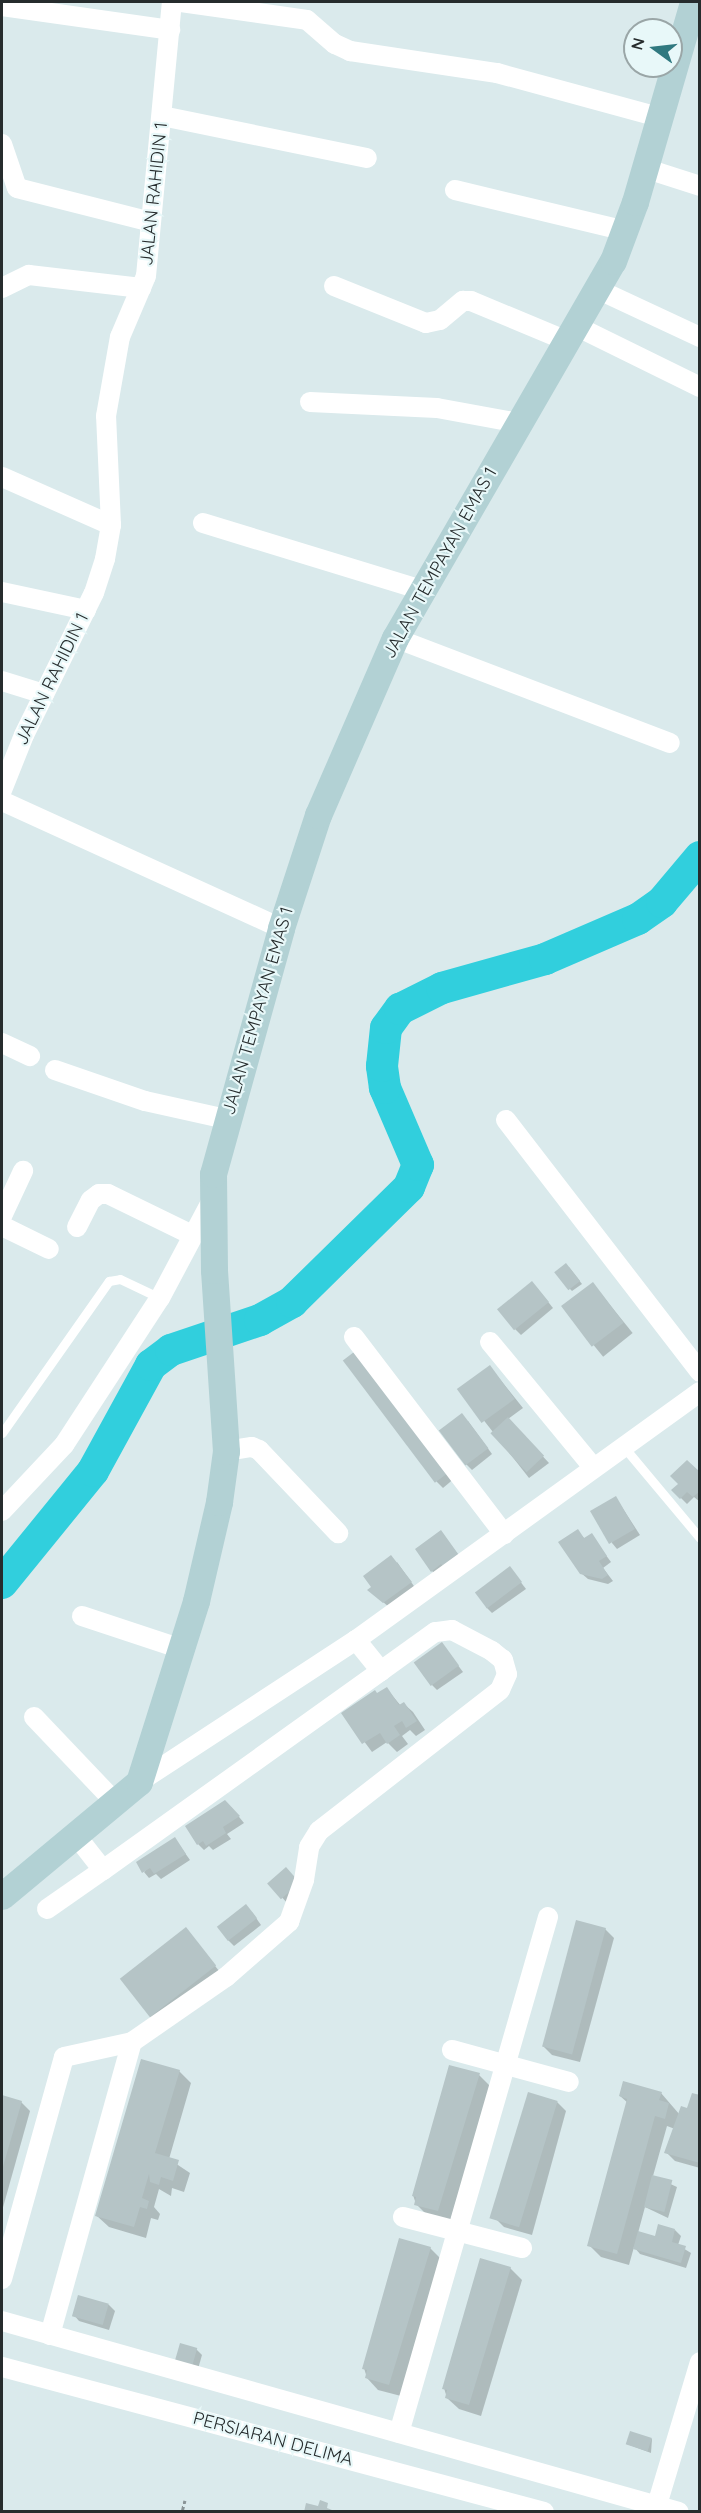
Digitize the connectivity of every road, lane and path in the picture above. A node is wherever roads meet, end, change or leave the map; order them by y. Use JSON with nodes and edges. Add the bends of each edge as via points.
{"nodes":[{"id":1,"x":172,"y":2,"type":"edge"},
{"id":2,"x":181,"y":2,"type":"edge"},
{"id":3,"x":693,"y":2,"type":"edge"},
{"id":4,"x":2,"y":6,"type":"edge"},
{"id":5,"x":170,"y":30,"type":"junction"},
{"id":6,"x":162,"y":116,"type":"junction"},
{"id":7,"x":659,"y":117,"type":"junction"},
{"id":8,"x":2,"y":144,"type":"edge"},
{"id":9,"x":367,"y":158,"type":"dead end"},
{"id":10,"x":644,"y":168,"type":"junction"},
{"id":11,"x":699,"y":186,"type":"edge"},
{"id":12,"x":455,"y":190,"type":"dead end"},
{"id":13,"x":151,"y":222,"type":"junction"},
{"id":14,"x":626,"y":231,"type":"junction"},
{"id":15,"x":334,"y":286,"type":"dead end"},
{"id":16,"x":2,"y":288,"type":"edge"},
{"id":17,"x":141,"y":288,"type":"junction"},
{"id":18,"x":597,"y":289,"type":"junction"},
{"id":19,"x":571,"y":334,"type":"junction"},
{"id":20,"x":699,"y":337,"type":"edge"},
{"id":21,"x":699,"y":387,"type":"edge"},
{"id":22,"x":310,"y":402,"type":"dead end"},
{"id":23,"x":519,"y":423,"type":"junction"},
{"id":24,"x":2,"y":477,"type":"edge"},
{"id":25,"x":202,"y":523,"type":"dead end"},
{"id":26,"x":111,"y":525,"type":"junction"},
{"id":27,"x":422,"y":590,"type":"junction"},
{"id":28,"x":2,"y":592,"type":"edge"},
{"id":29,"x":86,"y":610,"type":"junction"},
{"id":30,"x":395,"y":638,"type":"junction"},
{"id":31,"x":2,"y":681,"type":"edge"},
{"id":32,"x":44,"y":694,"type":"junction"},
{"id":33,"x":670,"y":743,"type":"dead end"},
{"id":34,"x":2,"y":790,"type":"edge"},
{"id":35,"x":2,"y":801,"type":"edge"},
{"id":36,"x":281,"y":928,"type":"junction"},
{"id":37,"x":2,"y":1043,"type":"edge"},
{"id":38,"x":30,"y":1056,"type":"dead end"},
{"id":39,"x":55,"y":1070,"type":"dead end"},
{"id":40,"x":226,"y":1119,"type":"junction"},
{"id":41,"x":506,"y":1120,"type":"dead end"},
{"id":42,"x":23,"y":1171,"type":"dead end"},
{"id":43,"x":211,"y":1202,"type":"junction"},
{"id":44,"x":2,"y":1216,"type":"edge"},
{"id":45,"x":2,"y":1226,"type":"edge"},
{"id":46,"x":77,"y":1227,"type":"dead end"},
{"id":47,"x":192,"y":1235,"type":"junction"},
{"id":48,"x":49,"y":1249,"type":"dead end"},
{"id":49,"x":160,"y":1298,"type":"junction"},
{"id":50,"x":354,"y":1337,"type":"dead end"},
{"id":51,"x":490,"y":1342,"type":"dead end"},
{"id":52,"x":699,"y":1372,"type":"edge"},
{"id":53,"x":699,"y":1392,"type":"edge"},
{"id":54,"x":2,"y":1433,"type":"edge"},
{"id":55,"x":623,"y":1446,"type":"junction"},
{"id":56,"x":226,"y":1451,"type":"junction"},
{"id":57,"x":594,"y":1468,"type":"junction"},
{"id":58,"x":2,"y":1511,"type":"edge"},
{"id":59,"x":338,"y":1533,"type":"dead end"},
{"id":60,"x":504,"y":1534,"type":"junction"},
{"id":61,"x":699,"y":1538,"type":"edge"},
{"id":62,"x":82,"y":1616,"type":"dead end"},
{"id":63,"x":356,"y":1640,"type":"junction"},
{"id":64,"x":182,"y":1649,"type":"junction"},
{"id":65,"x":381,"y":1671,"type":"junction"},
{"id":66,"x":34,"y":1717,"type":"dead end"},
{"id":67,"x":139,"y":1782,"type":"junction"},
{"id":68,"x":114,"y":1801,"type":"junction"},
{"id":69,"x":74,"y":1833,"type":"junction"},
{"id":70,"x":103,"y":1870,"type":"junction"},
{"id":71,"x":2,"y":1896,"type":"edge"},
{"id":72,"x":47,"y":1909,"type":"dead end"},
{"id":73,"x":548,"y":1917,"type":"dead end"},
{"id":74,"x":132,"y":2042,"type":"junction"},
{"id":75,"x":452,"y":2050,"type":"dead end"},
{"id":76,"x":507,"y":2065,"type":"junction"},
{"id":77,"x":569,"y":2082,"type":"dead end"},
{"id":78,"x":403,"y":2217,"type":"dead end"},
{"id":79,"x":459,"y":2232,"type":"junction"},
{"id":80,"x":522,"y":2248,"type":"dead end"},
{"id":81,"x":2,"y":2279,"type":"edge"},
{"id":82,"x":2,"y":2321,"type":"edge"},
{"id":83,"x":50,"y":2335,"type":"junction"},
{"id":84,"x":699,"y":2362,"type":"edge"},
{"id":85,"x":2,"y":2367,"type":"edge"},
{"id":86,"x":399,"y":2433,"type":"junction"},
{"id":87,"x":185,"y":2500,"type":"dead end"},
{"id":88,"x":657,"y":2505,"type":"junction"},
{"id":89,"x":182,"y":2511,"type":"edge"},
{"id":90,"x":544,"y":2511,"type":"edge"},
{"id":91,"x":679,"y":2511,"type":"edge"}],
"edges":[{"from":1,"to":5,"type":"street","name":"JALAN RAHIDIN 1"},
{"from":2,"to":7,"type":"street","via":[[307,20],[335,45],[350,51],[463,66]]},
{"from":3,"to":7,"type":"street","name":"JALAN TEMPAYAN EMAS 1"},
{"from":4,"to":5,"type":"street"},
{"from":5,"to":6,"type":"street","name":"JALAN RAHIDIN 1"},
{"from":6,"to":9,"type":"street"},
{"from":6,"to":13,"type":"street","name":"JALAN RAHIDIN 1"},
{"from":7,"to":10,"type":"street","name":"JALAN TEMPAYAN EMAS 1"},
{"from":8,"to":13,"type":"street","via":[[17,188]]},
{"from":10,"to":11,"type":"street"},
{"from":10,"to":14,"type":"street","name":"JALAN TEMPAYAN EMAS 1"},
{"from":12,"to":14,"type":"street"},
{"from":13,"to":17,"type":"street","name":"JALAN RAHIDIN 1"},
{"from":14,"to":18,"type":"street","name":"JALAN TEMPAYAN EMAS 1"},
{"from":15,"to":19,"type":"street","via":[[426,323],[440,320],[464,301],[471,301]]},
{"from":16,"to":17,"type":"street","via":[[29,275]]},
{"from":17,"to":26,"type":"street","name":"JALAN RAHIDIN 1","via":[[120,338],[106,416]]},
{"from":18,"to":19,"type":"street","name":"JALAN TEMPAYAN EMAS 1"},
{"from":18,"to":20,"type":"street"},
{"from":19,"to":21,"type":"street"},
{"from":19,"to":23,"type":"street","name":"JALAN TEMPAYAN EMAS 1"},
{"from":22,"to":23,"type":"street","via":[[437,408]]},
{"from":23,"to":27,"type":"street","name":"JALAN TEMPAYAN EMAS 1"},
{"from":24,"to":26,"type":"street"},
{"from":25,"to":27,"type":"street"},
{"from":26,"to":29,"type":"street","name":"JALAN RAHIDIN 1","via":[[105,559]]},
{"from":27,"to":30,"type":"street","name":"JALAN TEMPAYAN EMAS 1"},
{"from":28,"to":29,"type":"street"},
{"from":29,"to":32,"type":"street","name":"JALAN RAHIDIN 1"},
{"from":30,"to":33,"type":"street"},
{"from":30,"to":36,"type":"street","name":"JALAN TEMPAYAN EMAS 1","via":[[318,815]]},
{"from":31,"to":32,"type":"street"},
{"from":32,"to":34,"type":"street","name":"JALAN RAHIDIN 1"},
{"from":35,"to":36,"type":"street"},
{"from":36,"to":40,"type":"street","name":"JALAN TEMPAYAN EMAS 1"},
{"from":37,"to":38,"type":"street"},
{"from":39,"to":40,"type":"street","via":[[146,1101]]},
{"from":40,"to":43,"type":"street","name":"JALAN TEMPAYAN EMAS 1","via":[[213,1174]]},
{"from":41,"to":52,"type":"street"},
{"from":42,"to":44,"type":"street"},
{"from":43,"to":47,"type":"street"},
{"from":43,"to":56,"type":"street","name":"JALAN TEMPAYAN EMAS 1"},
{"from":45,"to":48,"type":"street"},
{"from":46,"to":47,"type":"street","via":[[91,1200],[108,1194]]},
{"from":47,"to":49,"type":"street"},
{"from":49,"to":54,"type":"lane","via":[[120,1279],[109,1281]]},
{"from":49,"to":58,"type":"street","via":[[64,1445]]},
{"from":50,"to":60,"type":"street"},
{"from":51,"to":57,"type":"street"},
{"from":53,"to":55,"type":"street"},
{"from":55,"to":57,"type":"street"},
{"from":55,"to":61,"type":"lane"},
{"from":56,"to":59,"type":"street","via":[[252,1447],[259,1450]]},
{"from":56,"to":64,"type":"street","name":"JALAN TEMPAYAN EMAS 1","via":[[219,1502]]},
{"from":57,"to":60,"type":"street"},
{"from":60,"to":63,"type":"street"},
{"from":62,"to":64,"type":"street"},
{"from":63,"to":65,"type":"street"},
{"from":63,"to":67,"type":"street"},
{"from":64,"to":67,"type":"street","name":"JALAN TEMPAYAN EMAS 1"},
{"from":65,"to":70,"type":"street"},
{"from":65,"to":74,"type":"street","via":[[435,1632],[446,1629],[492,1651],[503,1660],[507,1674],[500,1690],[319,1831],[309,1847],[304,1880],[289,1922],[226,1977]]},
{"from":66,"to":68,"type":"street"},
{"from":67,"to":68,"type":"street"},
{"from":68,"to":69,"type":"street"},
{"from":69,"to":70,"type":"street"},
{"from":69,"to":71,"type":"street"},
{"from":70,"to":72,"type":"street"},
{"from":73,"to":76,"type":"street"},
{"from":74,"to":81,"type":"street","via":[[70,2054],[62,2060]]},
{"from":74,"to":83,"type":"street"},
{"from":75,"to":76,"type":"street"},
{"from":76,"to":77,"type":"street"},
{"from":76,"to":79,"type":"street"},
{"from":78,"to":79,"type":"street"},
{"from":79,"to":80,"type":"street"},
{"from":79,"to":86,"type":"street"},
{"from":82,"to":83,"type":"street"},
{"from":83,"to":86,"type":"street"},
{"from":84,"to":88,"type":"street"},
{"from":85,"to":90,"type":"street","name":"PERSIARAN DELIMA"},
{"from":86,"to":88,"type":"street"},
{"from":87,"to":89,"type":"path"},
{"from":88,"to":91,"type":"street"}]}
